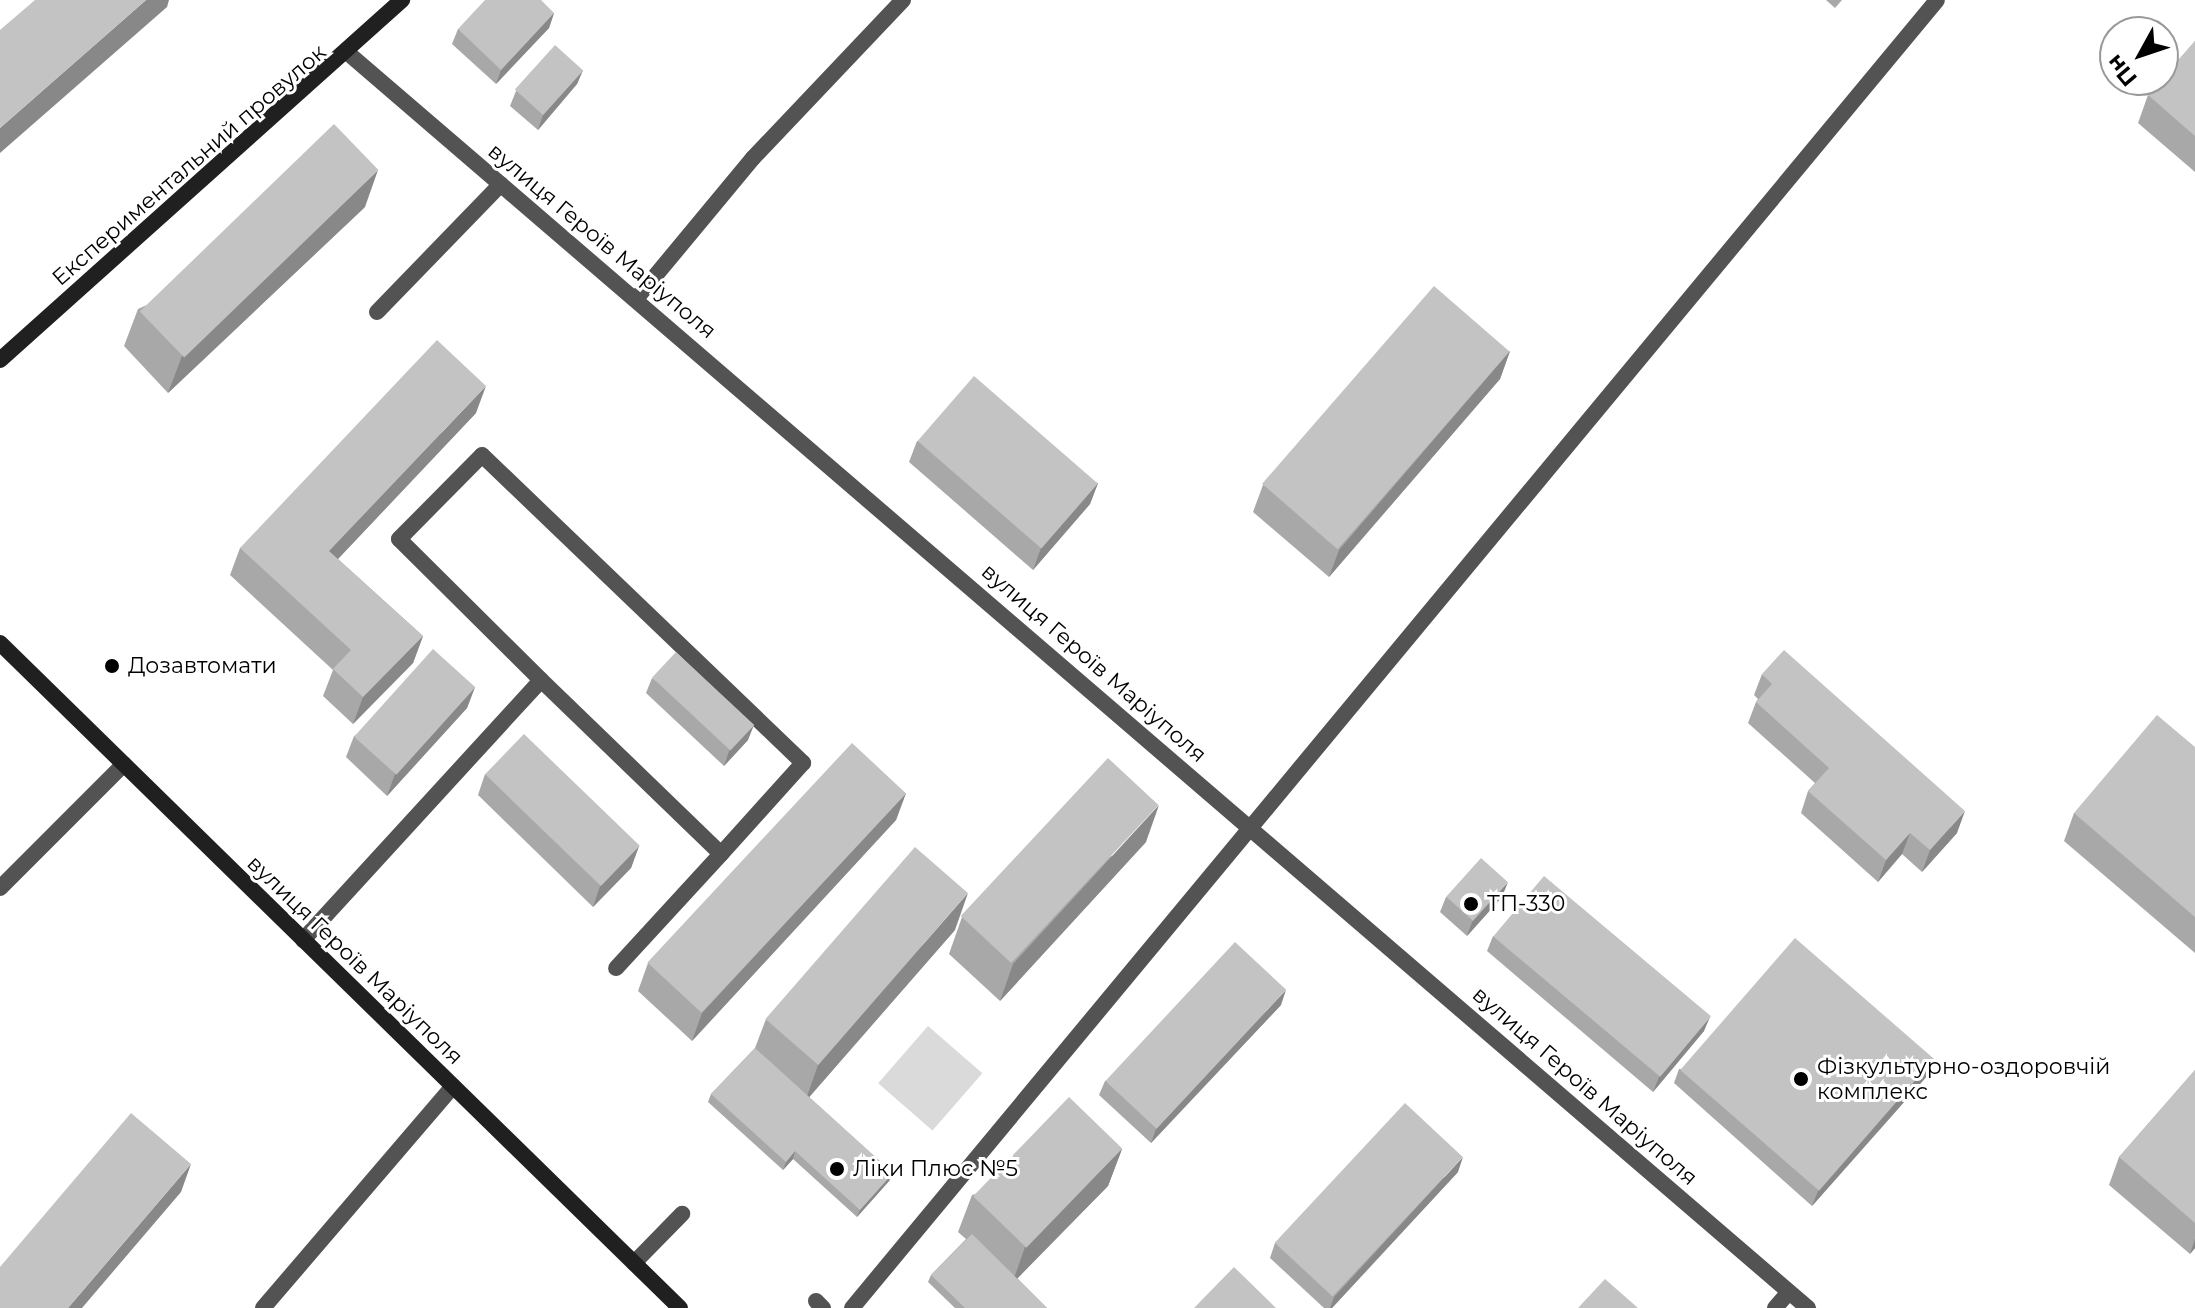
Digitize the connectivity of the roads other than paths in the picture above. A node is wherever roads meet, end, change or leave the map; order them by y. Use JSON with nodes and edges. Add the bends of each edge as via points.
{"nodes":[{"id":1,"x":402,"y":0,"type":"edge"},
{"id":2,"x":903,"y":0,"type":"edge"},
{"id":3,"x":1937,"y":0,"type":"edge"},
{"id":4,"x":385,"y":6,"type":"edge"},
{"id":5,"x":349,"y":54,"type":"junction"},
{"id":6,"x":501,"y":184,"type":"junction"},
{"id":7,"x":636,"y":299,"type":"junction"},
{"id":8,"x":377,"y":312,"type":"dead end"},
{"id":9,"x":0,"y":360,"type":"edge"},
{"id":10,"x":0,"y":643,"type":"edge"},
{"id":11,"x":541,"y":680,"type":"junction"},
{"id":12,"x":124,"y":764,"type":"junction"},
{"id":13,"x":1252,"y":828,"type":"junction"},
{"id":14,"x":721,"y":854,"type":"junction"},
{"id":15,"x":0,"y":888,"type":"edge"},
{"id":16,"x":303,"y":940,"type":"junction"},
{"id":17,"x":616,"y":968,"type":"dead end"},
{"id":18,"x":453,"y":1086,"type":"junction"},
{"id":19,"x":682,"y":1214,"type":"dead end"},
{"id":20,"x":634,"y":1263,"type":"junction"},
{"id":21,"x":1789,"y":1292,"type":"junction"},
{"id":22,"x":263,"y":1308,"type":"edge"},
{"id":23,"x":680,"y":1308,"type":"edge"},
{"id":24,"x":852,"y":1308,"type":"edge"},
{"id":25,"x":1775,"y":1308,"type":"edge"},
{"id":26,"x":1808,"y":1308,"type":"edge"}],
"edges":[{"from":1,"to":4,"type":"main road","name":"Експериментальний провулок"},
{"from":2,"to":7,"type":"street","via":[[753,158]]},
{"from":3,"to":13,"type":"street"},
{"from":4,"to":5,"type":"main road","name":"Експериментальний провулок"},
{"from":5,"to":6,"type":"street","name":"вулиця Героїв Маріуполя"},
{"from":5,"to":9,"type":"main road","name":"Експериментальний провулок"},
{"from":6,"to":7,"type":"street","name":"вулиця Героїв Маріуполя"},
{"from":6,"to":8,"type":"street"},
{"from":7,"to":13,"type":"street","name":"вулиця Героїв Маріуполя"},
{"from":10,"to":12,"type":"main road","name":"вулиця Героїв Маріуполя"},
{"from":11,"to":14,"type":"street"},
{"from":11,"to":14,"type":"street","via":[[399,539],[482,455],[803,763]]},
{"from":11,"to":16,"type":"street"},
{"from":12,"to":15,"type":"street"},
{"from":12,"to":16,"type":"main road","name":"вулиця Героїв Маріуполя"},
{"from":13,"to":21,"type":"street","name":"вулиця Героїв Маріуполя"},
{"from":13,"to":24,"type":"street"},
{"from":14,"to":17,"type":"street"},
{"from":16,"to":18,"type":"main road","name":"вулиця Героїв Маріуполя"},
{"from":18,"to":20,"type":"main road","name":"вулиця Героїв Маріуполя"},
{"from":18,"to":22,"type":"street"},
{"from":19,"to":20,"type":"street"},
{"from":20,"to":23,"type":"main road","name":"вулиця Героїв Маріуполя"},
{"from":21,"to":25,"type":"street"},
{"from":21,"to":26,"type":"street","name":"вулиця Героїв Маріуполя"}]}
